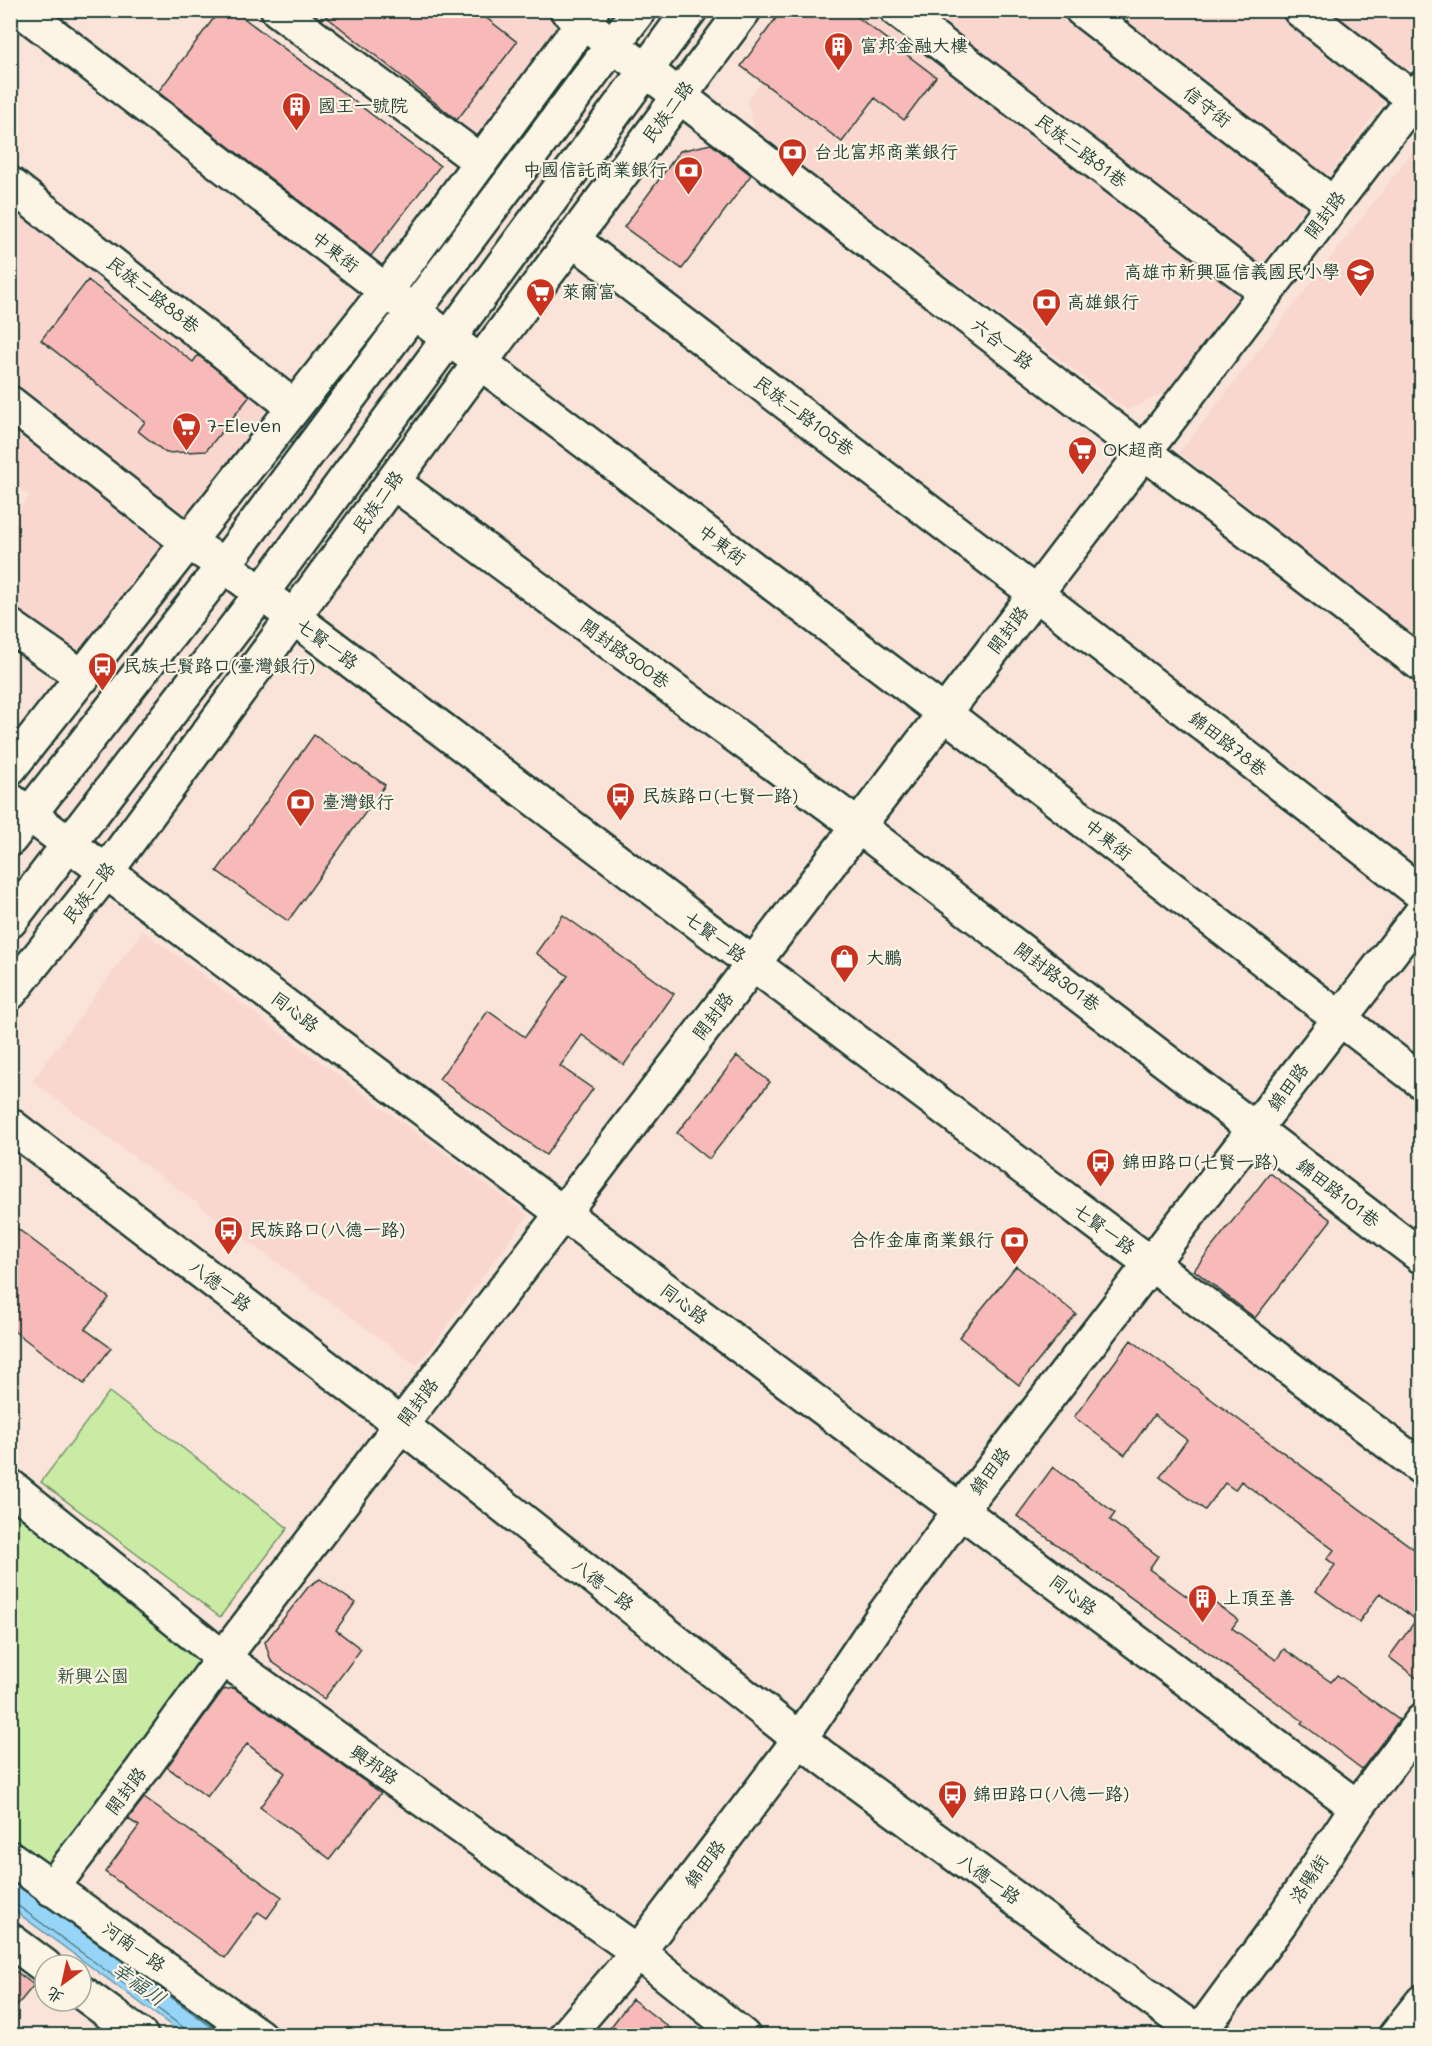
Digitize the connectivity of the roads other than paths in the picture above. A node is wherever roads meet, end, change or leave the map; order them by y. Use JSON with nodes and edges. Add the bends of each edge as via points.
{"nodes":[{"id":1,"x":21,"y":10,"type":"edge"},
{"id":2,"x":278,"y":10,"type":"edge"},
{"id":3,"x":639,"y":10,"type":"edge"},
{"id":4,"x":690,"y":10,"type":"edge"},
{"id":5,"x":744,"y":10,"type":"edge"},
{"id":6,"x":897,"y":10,"type":"edge"},
{"id":7,"x":1082,"y":10,"type":"edge"},
{"id":8,"x":1300,"y":10,"type":"edge"},
{"id":9,"x":581,"y":14,"type":"edge"},
{"id":10,"x":613,"y":45,"type":"junction"},
{"id":11,"x":646,"y":70,"type":"junction"},
{"id":12,"x":1417,"y":94,"type":"edge"},
{"id":13,"x":680,"y":96,"type":"junction"},
{"id":14,"x":481,"y":162,"type":"junction"},
{"id":15,"x":10,"y":184,"type":"edge"},
{"id":16,"x":1333,"y":204,"type":"junction"},
{"id":17,"x":572,"y":240,"type":"junction"},
{"id":18,"x":386,"y":291,"type":"junction"},
{"id":19,"x":1266,"y":292,"type":"junction"},
{"id":20,"x":413,"y":311,"type":"junction"},
{"id":21,"x":449,"y":338,"type":"junction"},
{"id":22,"x":481,"y":362,"type":"junction"},
{"id":23,"x":10,"y":403,"type":"edge"},
{"id":24,"x":294,"y":407,"type":"junction"},
{"id":25,"x":1144,"y":452,"type":"junction"},
{"id":26,"x":393,"y":482,"type":"junction"},
{"id":27,"x":189,"y":543,"type":"junction"},
{"id":28,"x":224,"y":565,"type":"junction"},
{"id":29,"x":1035,"y":593,"type":"junction"},
{"id":30,"x":261,"y":594,"type":"junction"},
{"id":31,"x":292,"y":618,"type":"junction"},
{"id":32,"x":10,"y":626,"type":"edge"},
{"id":33,"x":1422,"y":665,"type":"edge"},
{"id":34,"x":83,"y":677,"type":"junction"},
{"id":35,"x":944,"y":713,"type":"junction"},
{"id":36,"x":10,"y":768,"type":"edge"},
{"id":37,"x":17,"y":818,"type":"edge"},
{"id":38,"x":858,"y":825,"type":"junction"},
{"id":39,"x":70,"y":844,"type":"junction"},
{"id":40,"x":106,"y":872,"type":"junction"},
{"id":41,"x":1422,"y":894,"type":"edge"},
{"id":42,"x":1422,"y":912,"type":"edge"},
{"id":43,"x":10,"y":921,"type":"edge"},
{"id":44,"x":752,"y":964,"type":"junction"},
{"id":45,"x":10,"y":993,"type":"edge"},
{"id":46,"x":1339,"y":1019,"type":"junction"},
{"id":47,"x":1422,"y":1082,"type":"edge"},
{"id":48,"x":10,"y":1125,"type":"edge"},
{"id":49,"x":1256,"y":1129,"type":"junction"},
{"id":50,"x":562,"y":1213,"type":"junction"},
{"id":51,"x":1422,"y":1257,"type":"edge"},
{"id":52,"x":1152,"y":1265,"type":"junction"},
{"id":53,"x":400,"y":1425,"type":"junction"},
{"id":54,"x":1422,"y":1468,"type":"edge"},
{"id":55,"x":10,"y":1486,"type":"edge"},
{"id":56,"x":960,"y":1511,"type":"junction"},
{"id":57,"x":223,"y":1658,"type":"junction"},
{"id":58,"x":1422,"y":1721,"type":"edge"},
{"id":59,"x":799,"y":1740,"type":"junction"},
{"id":60,"x":1357,"y":1807,"type":"junction"},
{"id":61,"x":10,"y":1858,"type":"edge"},
{"id":62,"x":51,"y":1889,"type":"junction"},
{"id":63,"x":10,"y":1940,"type":"edge"},
{"id":64,"x":638,"y":1952,"type":"junction"},
{"id":65,"x":33,"y":1956,"type":"edge"},
{"id":66,"x":93,"y":2001,"type":"edge"},
{"id":67,"x":1422,"y":2002,"type":"edge"},
{"id":68,"x":1199,"y":2035,"type":"edge"},
{"id":69,"x":141,"y":2036,"type":"edge"},
{"id":70,"x":260,"y":2036,"type":"edge"},
{"id":71,"x":566,"y":2036,"type":"edge"},
{"id":72,"x":743,"y":2036,"type":"edge"},
{"id":73,"x":1395,"y":2036,"type":"edge"}],
"edges":[{"from":1,"to":18,"type":"street","name":"中東街"},
{"from":2,"to":14,"type":"street"},
{"from":3,"to":10,"type":"street"},
{"from":4,"to":11,"type":"street"},
{"from":5,"to":13,"type":"street","name":"民族二路"},
{"from":6,"to":19,"type":"street","name":"民族二路81巷"},
{"from":7,"to":16,"type":"street","name":"信守街"},
{"from":8,"to":12,"type":"street"},
{"from":9,"to":10,"type":"street","name":"六合一路"},
{"from":9,"to":14,"type":"street"},
{"from":10,"to":11,"type":"street","name":"六合一路"},
{"from":10,"to":20,"type":"street"},
{"from":11,"to":13,"type":"street","name":"六合一路"},
{"from":11,"to":21,"type":"street"},
{"from":12,"to":16,"type":"street","name":"開封路"},
{"from":13,"to":17,"type":"street","name":"民族二路"},
{"from":13,"to":25,"type":"street","name":"六合一路"},
{"from":14,"to":18,"type":"street"},
{"from":15,"to":24,"type":"street","name":"民族二路88巷"},
{"from":16,"to":19,"type":"street","name":"開封路"},
{"from":17,"to":22,"type":"street","name":"民族二路"},
{"from":17,"to":29,"type":"street","name":"民族二路105巷"},
{"from":18,"to":20,"type":"street","name":"中東街"},
{"from":18,"to":24,"type":"street"},
{"from":19,"to":25,"type":"street","name":"開封路"},
{"from":20,"to":21,"type":"street","name":"中東街"},
{"from":20,"to":28,"type":"street"},
{"from":21,"to":22,"type":"street","name":"中東街"},
{"from":21,"to":30,"type":"street"},
{"from":22,"to":26,"type":"street","name":"民族二路"},
{"from":22,"to":35,"type":"street","name":"中東街"},
{"from":23,"to":27,"type":"street","name":"七賢一路"},
{"from":24,"to":27,"type":"street"},
{"from":25,"to":29,"type":"street","name":"開封路"},
{"from":25,"to":33,"type":"street","name":"六合一路"},
{"from":26,"to":31,"type":"street","name":"民族二路"},
{"from":26,"to":38,"type":"street","name":"開封路300巷"},
{"from":27,"to":28,"type":"street","name":"七賢一路"},
{"from":27,"to":34,"type":"street"},
{"from":28,"to":30,"type":"street","name":"七賢一路"},
{"from":28,"to":37,"type":"street"},
{"from":29,"to":35,"type":"street","name":"開封路"},
{"from":29,"to":41,"type":"street","name":"錦田路78巷"},
{"from":30,"to":31,"type":"street","name":"七賢一路"},
{"from":30,"to":39,"type":"street"},
{"from":31,"to":40,"type":"street","name":"民族二路"},
{"from":31,"to":44,"type":"street","name":"七賢一路"},
{"from":32,"to":34,"type":"street"},
{"from":34,"to":36,"type":"street"},
{"from":35,"to":38,"type":"street","name":"開封路"},
{"from":35,"to":46,"type":"street","name":"中東街"},
{"from":37,"to":39,"type":"street","name":"同心路"},
{"from":38,"to":44,"type":"street","name":"開封路"},
{"from":38,"to":49,"type":"street","name":"開封路301巷"},
{"from":39,"to":40,"type":"street","name":"同心路"},
{"from":39,"to":43,"type":"street"},
{"from":40,"to":45,"type":"street","name":"民族二路"},
{"from":40,"to":50,"type":"street","name":"同心路"},
{"from":42,"to":46,"type":"street","name":"錦田路"},
{"from":44,"to":50,"type":"street","name":"開封路"},
{"from":44,"to":52,"type":"street","name":"七賢一路"},
{"from":46,"to":47,"type":"street","name":"中東街"},
{"from":46,"to":49,"type":"street","name":"錦田路"},
{"from":48,"to":53,"type":"street","name":"八德一路"},
{"from":49,"to":51,"type":"street","name":"錦田路101巷"},
{"from":49,"to":52,"type":"street","name":"錦田路"},
{"from":50,"to":53,"type":"street","name":"開封路"},
{"from":50,"to":56,"type":"street","name":"同心路"},
{"from":52,"to":54,"type":"street","name":"七賢一路"},
{"from":52,"to":56,"type":"street","name":"錦田路"},
{"from":53,"to":57,"type":"street","name":"開封路"},
{"from":53,"to":59,"type":"street","name":"八德一路"},
{"from":55,"to":57,"type":"street","name":"興邦路"},
{"from":56,"to":59,"type":"street","name":"錦田路"},
{"from":56,"to":60,"type":"street","name":"同心路"},
{"from":57,"to":62,"type":"street","name":"開封路"},
{"from":57,"to":64,"type":"street","name":"興邦路"},
{"from":58,"to":60,"type":"street","name":"洛陽街"},
{"from":59,"to":64,"type":"street","name":"錦田路"},
{"from":59,"to":68,"type":"street","name":"八德一路"},
{"from":60,"to":68,"type":"street","name":"洛陽街"},
{"from":61,"to":62,"type":"street","name":"河南一路"},
{"from":62,"to":70,"type":"street","name":"河南一路"},
{"from":63,"to":65,"type":"street"},
{"from":64,"to":71,"type":"street","name":"錦田路"},
{"from":64,"to":72,"type":"street","name":"興邦路"},
{"from":66,"to":69,"type":"street"},
{"from":67,"to":73,"type":"street"}]}
